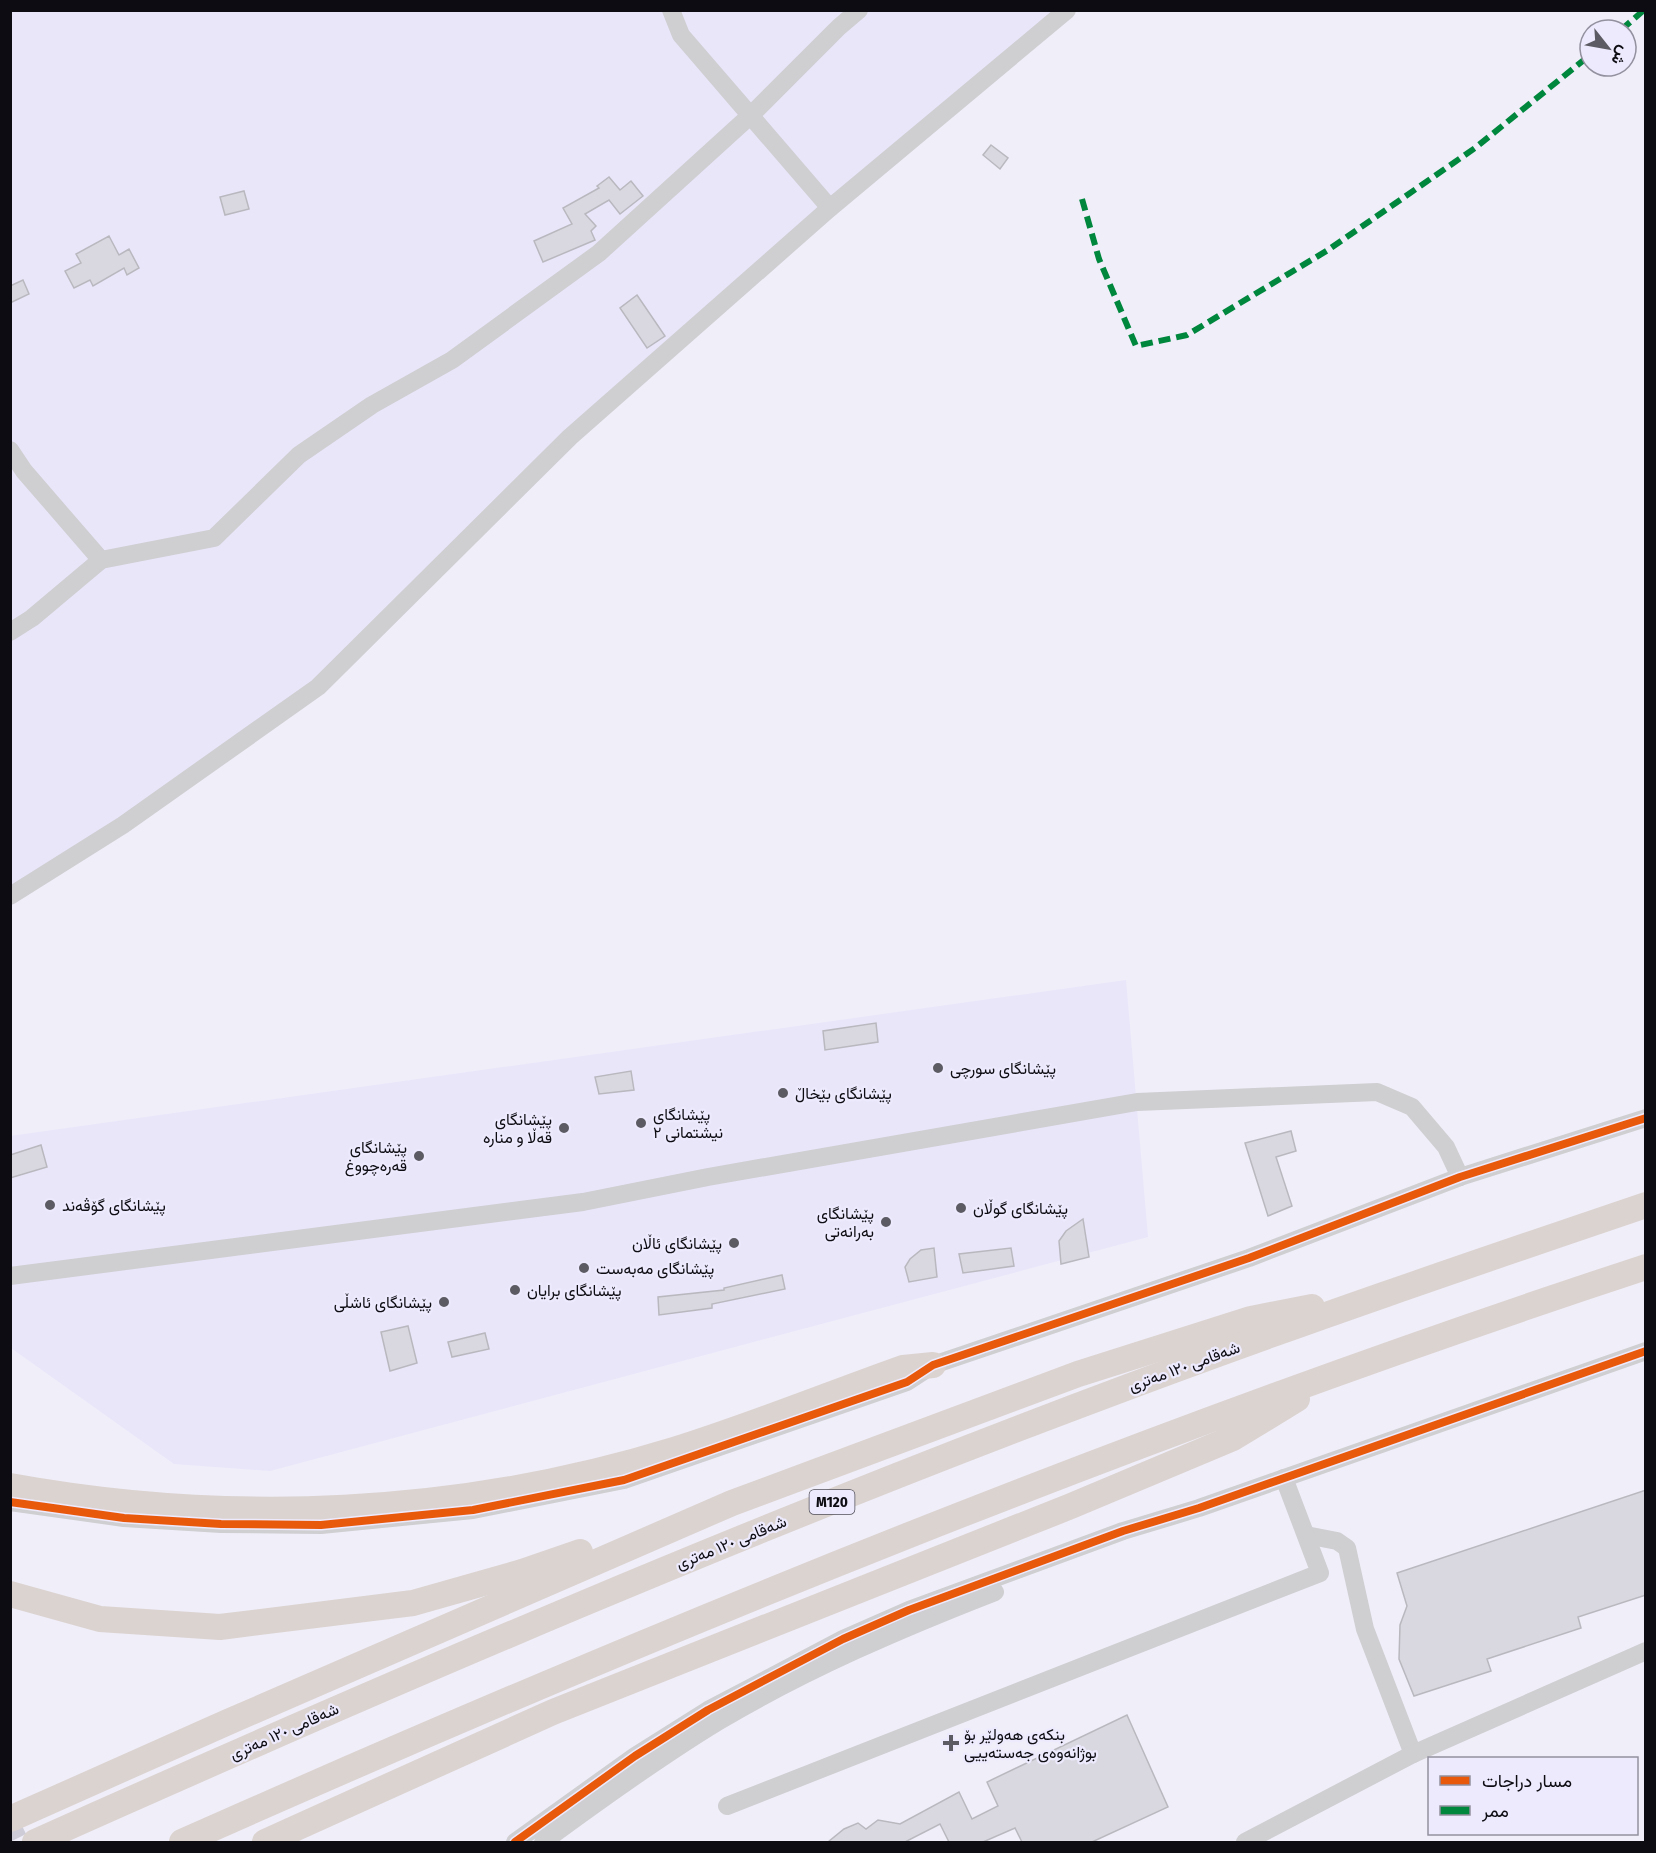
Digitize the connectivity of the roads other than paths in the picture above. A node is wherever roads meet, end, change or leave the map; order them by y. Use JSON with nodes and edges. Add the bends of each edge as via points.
{"nodes":[{"id":1,"x":670,"y":10,"type":"edge"},
{"id":2,"x":859,"y":10,"type":"edge"},
{"id":3,"x":1067,"y":10,"type":"edge"},
{"id":4,"x":752,"y":114,"type":"junction"},
{"id":5,"x":830,"y":208,"type":"junction"},
{"id":6,"x":10,"y":450,"type":"edge"},
{"id":7,"x":101,"y":560,"type":"junction"},
{"id":8,"x":10,"y":632,"type":"edge"},
{"id":9,"x":10,"y":896,"type":"edge"},
{"id":10,"x":1646,"y":1118,"type":"edge"},
{"id":11,"x":1460,"y":1177,"type":"junction"},
{"id":12,"x":1646,"y":1205,"type":"edge"},
{"id":13,"x":1646,"y":1267,"type":"edge"},
{"id":14,"x":10,"y":1276,"type":"edge"},
{"id":15,"x":1363,"y":1301,"type":"junction"},
{"id":16,"x":1646,"y":1352,"type":"edge"},
{"id":17,"x":933,"y":1365,"type":"junction"},
{"id":18,"x":1324,"y":1379,"type":"junction"},
{"id":19,"x":1284,"y":1478,"type":"junction"},
{"id":20,"x":10,"y":1486,"type":"edge"},
{"id":21,"x":10,"y":1502,"type":"edge"},
{"id":22,"x":732,"y":1503,"type":"junction"},
{"id":23,"x":1199,"y":1508,"type":"junction"},
{"id":24,"x":1306,"y":1535,"type":"junction"},
{"id":25,"x":10,"y":1594,"type":"edge"},
{"id":26,"x":1646,"y":1651,"type":"edge"},
{"id":27,"x":1413,"y":1754,"type":"junction"},
{"id":28,"x":727,"y":1806,"type":"dead end"},
{"id":29,"x":10,"y":1819,"type":"edge"},
{"id":30,"x":35,"y":1842,"type":"edge"},
{"id":31,"x":182,"y":1842,"type":"edge"},
{"id":32,"x":265,"y":1842,"type":"edge"},
{"id":33,"x":515,"y":1842,"type":"edge"},
{"id":34,"x":543,"y":1842,"type":"edge"},
{"id":35,"x":1245,"y":1842,"type":"edge"}],
"edges":[{"from":1,"to":4,"type":"street","via":[[681,35]]},
{"from":2,"to":4,"type":"street"},
{"from":3,"to":5,"type":"street"},
{"from":4,"to":5,"type":"street"},
{"from":4,"to":7,"type":"street","via":[[599,253],[452,360],[372,405],[299,455],[214,538]]},
{"from":5,"to":9,"type":"street","via":[[570,437],[318,687],[123,825]]},
{"from":6,"to":7,"type":"street"},
{"from":7,"to":8,"type":"street"},
{"from":10,"to":11,"type":"street"},
{"from":11,"to":14,"type":"street","via":[[1446,1147],[1412,1107],[1377,1092],[1137,1102],[583,1202]]},
{"from":11,"to":17,"type":"street","via":[[1248,1258]]},
{"from":12,"to":15,"type":"highway","name":"شەقامی ١٢٠ مەتری","number":"M120"},
{"from":13,"to":18,"type":"highway"},
{"from":15,"to":22,"type":"highway","via":[[1306,1307],[1251,1319],[1078,1374]]},
{"from":15,"to":30,"type":"highway","name":"شەقامی ١٢٠ مەتری","number":"M120","via":[[1117,1391],[648,1576],[338,1706]]},
{"from":16,"to":19,"type":"street"},
{"from":17,"to":20,"type":"highway","via":[[903,1368],[632,1462],[559,1480],[405,1504],[223,1510],[132,1504]]},
{"from":17,"to":21,"type":"street","via":[[907,1382],[624,1480],[473,1510],[321,1525],[221,1524],[124,1518]]},
{"from":18,"to":31,"type":"highway","via":[[742,1600]]},
{"from":18,"to":32,"type":"highway","via":[[1273,1416],[1233,1438],[554,1712]]},
{"from":19,"to":23,"type":"street"},
{"from":19,"to":24,"type":"street"},
{"from":22,"to":25,"type":"highway","via":[[475,1587],[376,1610],[220,1627],[100,1619]]},
{"from":22,"to":29,"type":"highway"},
{"from":23,"to":33,"type":"street","via":[[1123,1531],[843,1638],[708,1710],[635,1756]]},
{"from":23,"to":34,"type":"street","via":[[884,1638],[792,1681],[719,1721]]},
{"from":24,"to":27,"type":"street","via":[[1337,1541],[1347,1548],[1365,1629]]},
{"from":24,"to":28,"type":"street","via":[[1320,1573]]},
{"from":26,"to":27,"type":"street"},
{"from":27,"to":35,"type":"street"}]}
